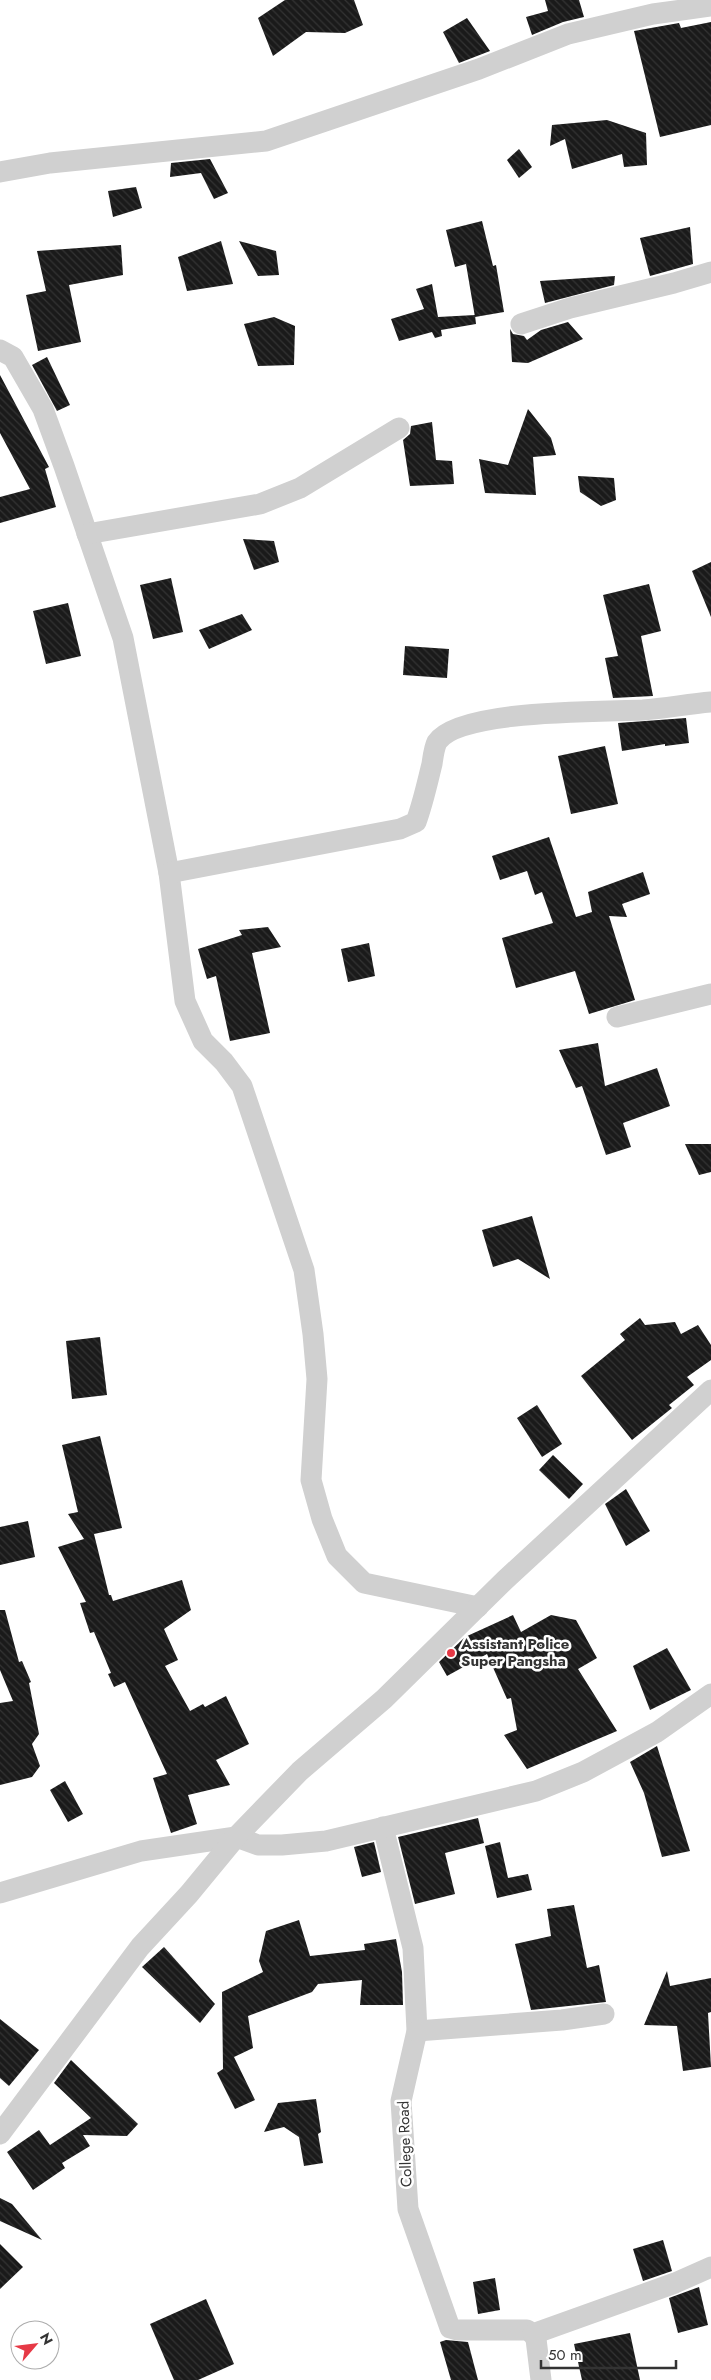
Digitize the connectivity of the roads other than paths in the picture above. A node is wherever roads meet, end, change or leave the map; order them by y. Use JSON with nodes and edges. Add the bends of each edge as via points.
{"nodes":[{"id":1,"x":711,"y":6,"type":"edge"},
{"id":2,"x":0,"y":172,"type":"edge"},
{"id":3,"x":711,"y":272,"type":"edge"},
{"id":4,"x":522,"y":324,"type":"dead end"},
{"id":5,"x":0,"y":350,"type":"edge"},
{"id":6,"x":399,"y":428,"type":"dead end"},
{"id":7,"x":87,"y":534,"type":"junction"},
{"id":8,"x":711,"y":702,"type":"edge"},
{"id":9,"x":169,"y":873,"type":"junction"},
{"id":10,"x":711,"y":994,"type":"edge"},
{"id":11,"x":617,"y":1017,"type":"dead end"},
{"id":12,"x":711,"y":1390,"type":"edge"},
{"id":13,"x":478,"y":1607,"type":"junction"},
{"id":14,"x":711,"y":1694,"type":"edge"},
{"id":15,"x":383,"y":1827,"type":"junction"},
{"id":16,"x":236,"y":1837,"type":"junction"},
{"id":17,"x":0,"y":1893,"type":"edge"},
{"id":18,"x":604,"y":2014,"type":"dead end"},
{"id":19,"x":417,"y":2031,"type":"junction"},
{"id":20,"x":0,"y":2134,"type":"edge"},
{"id":21,"x":711,"y":2267,"type":"edge"},
{"id":22,"x":533,"y":2334,"type":"junction"},
{"id":23,"x":541,"y":2380,"type":"edge"}],
"edges":[{"from":1,"to":2,"type":"street","via":[[653,14],[568,34],[480,69],[266,141],[50,163]]},
{"from":3,"to":4,"type":"street","via":[[570,308]]},
{"from":5,"to":7,"type":"street","via":[[12,357],[43,409]]},
{"from":6,"to":7,"type":"street","via":[[300,488],[260,504]]},
{"from":7,"to":9,"type":"street","via":[[123,638]]},
{"from":8,"to":9,"type":"street","via":[[644,710],[537,714],[485,721],[456,729],[445,733],[436,743],[416,822],[400,829]]},
{"from":9,"to":13,"type":"street","via":[[185,1000],[203,1041],[242,1086],[304,1270],[317,1380],[311,1480],[336,1556],[364,1583]]},
{"from":10,"to":11,"type":"street"},
{"from":12,"to":13,"type":"street"},
{"from":13,"to":16,"type":"street","via":[[384,1699],[300,1771]]},
{"from":14,"to":15,"type":"street","via":[[657,1732],[575,1775],[536,1791]]},
{"from":15,"to":16,"type":"street","via":[[326,1841],[282,1845],[258,1845]]},
{"from":15,"to":19,"type":"street","name":"College Road","via":[[413,1948]]},
{"from":16,"to":17,"type":"street","via":[[141,1851]]},
{"from":16,"to":20,"type":"street","via":[[140,1947]]},
{"from":18,"to":19,"type":"street"},
{"from":19,"to":22,"type":"street","name":"College Road","via":[[401,2101],[408,2209],[446,2321],[450,2328],[457,2330],[527,2330]]},
{"from":21,"to":22,"type":"street","via":[[675,2284]]},
{"from":22,"to":23,"type":"street"}]}
